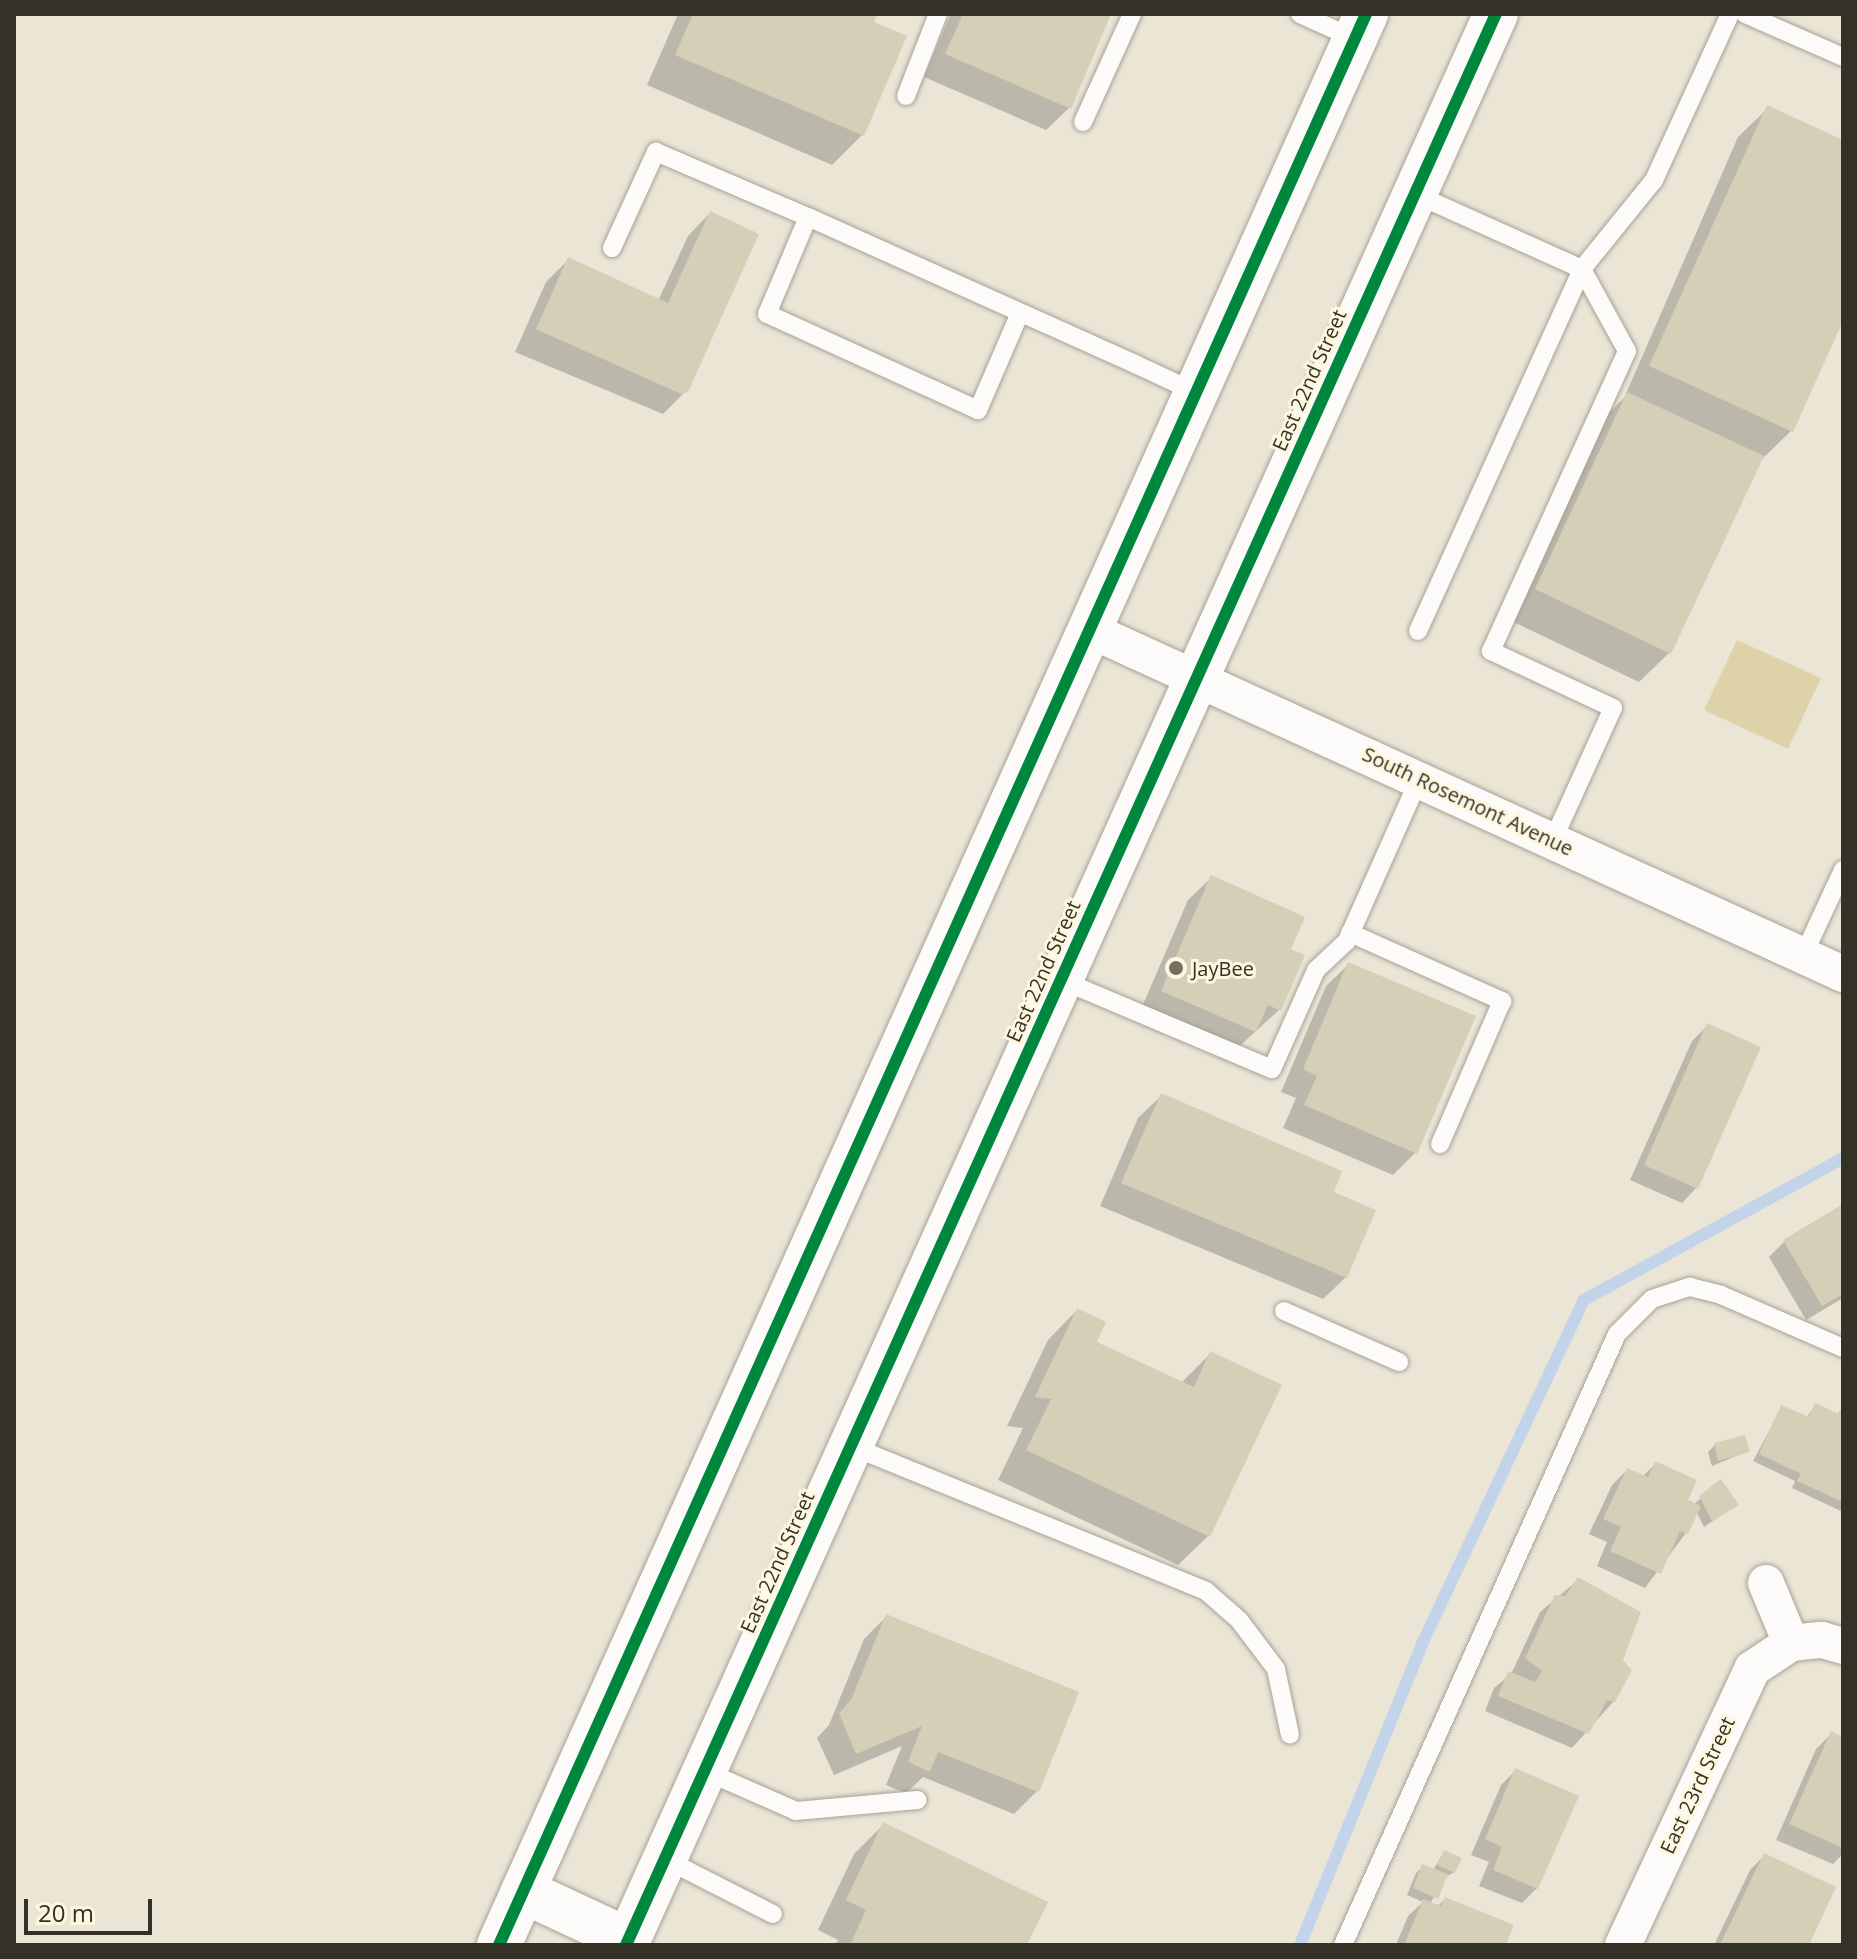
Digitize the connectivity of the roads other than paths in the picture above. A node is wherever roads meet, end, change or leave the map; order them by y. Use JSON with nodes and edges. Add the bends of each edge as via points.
{"nodes":[{"id":1,"x":938,"y":14,"type":"edge"},
{"id":2,"x":1132,"y":14,"type":"edge"},
{"id":3,"x":1300,"y":14,"type":"edge"},
{"id":4,"x":1496,"y":14,"type":"edge"},
{"id":5,"x":1730,"y":14,"type":"edge"},
{"id":6,"x":1745,"y":14,"type":"edge"},
{"id":7,"x":1361,"y":26,"type":"edge"},
{"id":8,"x":1843,"y":57,"type":"edge"},
{"id":9,"x":906,"y":96,"type":"dead end"},
{"id":10,"x":1083,"y":122,"type":"dead end"},
{"id":11,"x":1415,"y":194,"type":"junction"},
{"id":12,"x":808,"y":217,"type":"junction"},
{"id":13,"x":612,"y":248,"type":"dead end"},
{"id":14,"x":1582,"y":269,"type":"junction"},
{"id":15,"x":1020,"y":313,"type":"junction"},
{"id":16,"x":1197,"y":393,"type":"junction"},
{"id":17,"x":1092,"y":631,"type":"junction"},
{"id":18,"x":1418,"y":631,"type":"dead end"},
{"id":19,"x":1197,"y":678,"type":"junction"},
{"id":20,"x":1419,"y":779,"type":"junction"},
{"id":21,"x":1553,"y":840,"type":"junction"},
{"id":22,"x":1843,"y":870,"type":"edge"},
{"id":23,"x":1350,"y":933,"type":"junction"},
{"id":24,"x":1803,"y":956,"type":"junction"},
{"id":25,"x":1843,"y":974,"type":"edge"},
{"id":26,"x":1061,"y":980,"type":"junction"},
{"id":27,"x":1440,"y":1144,"type":"dead end"},
{"id":28,"x":1284,"y":1311,"type":"dead end"},
{"id":29,"x":1843,"y":1348,"type":"edge"},
{"id":30,"x":1399,"y":1362,"type":"dead end"},
{"id":31,"x":851,"y":1446,"type":"junction"},
{"id":32,"x":1766,"y":1583,"type":"dead end"},
{"id":33,"x":1791,"y":1643,"type":"junction"},
{"id":34,"x":1843,"y":1646,"type":"edge"},
{"id":35,"x":1290,"y":1735,"type":"dead end"},
{"id":36,"x":705,"y":1771,"type":"junction"},
{"id":37,"x":918,"y":1800,"type":"dead end"},
{"id":38,"x":665,"y":1859,"type":"junction"},
{"id":39,"x":523,"y":1891,"type":"junction"},
{"id":40,"x":773,"y":1914,"type":"dead end"},
{"id":41,"x":627,"y":1942,"type":"edge"},
{"id":42,"x":499,"y":1945,"type":"edge"},
{"id":43,"x":1343,"y":1945,"type":"edge"},
{"id":44,"x":1623,"y":1945,"type":"edge"}],
"edges":[{"from":1,"to":9,"type":"lane"},
{"from":2,"to":10,"type":"lane"},
{"from":3,"to":7,"type":"lane"},
{"from":4,"to":11,"type":"main road","name":"East 22nd Street"},
{"from":5,"to":14,"type":"lane","via":[[1654,180]]},
{"from":6,"to":8,"type":"lane"},
{"from":7,"to":16,"type":"main road"},
{"from":11,"to":14,"type":"lane"},
{"from":11,"to":19,"type":"main road","name":"East 22nd Street"},
{"from":12,"to":13,"type":"lane","via":[[656,152]]},
{"from":12,"to":15,"type":"lane"},
{"from":12,"to":15,"type":"lane","via":[[767,314],[978,410]]},
{"from":14,"to":18,"type":"lane"},
{"from":14,"to":21,"type":"lane","via":[[1627,351],[1491,651],[1613,708]]},
{"from":15,"to":16,"type":"lane"},
{"from":16,"to":17,"type":"main road"},
{"from":17,"to":19,"type":"street","name":"South Rosemont Avenue"},
{"from":17,"to":39,"type":"main road"},
{"from":19,"to":20,"type":"street","name":"South Rosemont Avenue"},
{"from":19,"to":26,"type":"main road","name":"East 22nd Street"},
{"from":20,"to":21,"type":"street","name":"South Rosemont Avenue"},
{"from":20,"to":23,"type":"lane"},
{"from":21,"to":24,"type":"street","name":"South Rosemont Avenue"},
{"from":22,"to":24,"type":"lane"},
{"from":23,"to":26,"type":"lane","via":[[1316,970],[1272,1069]]},
{"from":23,"to":27,"type":"lane","via":[[1502,1001]]},
{"from":24,"to":25,"type":"street","name":"South Rosemont Avenue"},
{"from":26,"to":31,"type":"main road","name":"East 22nd Street"},
{"from":28,"to":30,"type":"lane"},
{"from":29,"to":43,"type":"lane","via":[[1721,1295],[1690,1287],[1652,1299],[1617,1334]]},
{"from":31,"to":35,"type":"lane","via":[[1206,1591],[1239,1620],[1276,1669]]},
{"from":31,"to":36,"type":"main road","name":"East 22nd Street"},
{"from":32,"to":33,"type":"street"},
{"from":33,"to":34,"type":"street","via":[[1822,1640]]},
{"from":33,"to":44,"type":"street","name":"East 23rd Street","via":[[1763,1658],[1741,1689]]},
{"from":36,"to":37,"type":"lane","via":[[796,1811]]},
{"from":36,"to":38,"type":"main road","name":"East 22nd Street"},
{"from":38,"to":40,"type":"lane"},
{"from":38,"to":41,"type":"main road","name":"East 22nd Street"},
{"from":39,"to":41,"type":"main road"},
{"from":39,"to":42,"type":"main road"}]}
